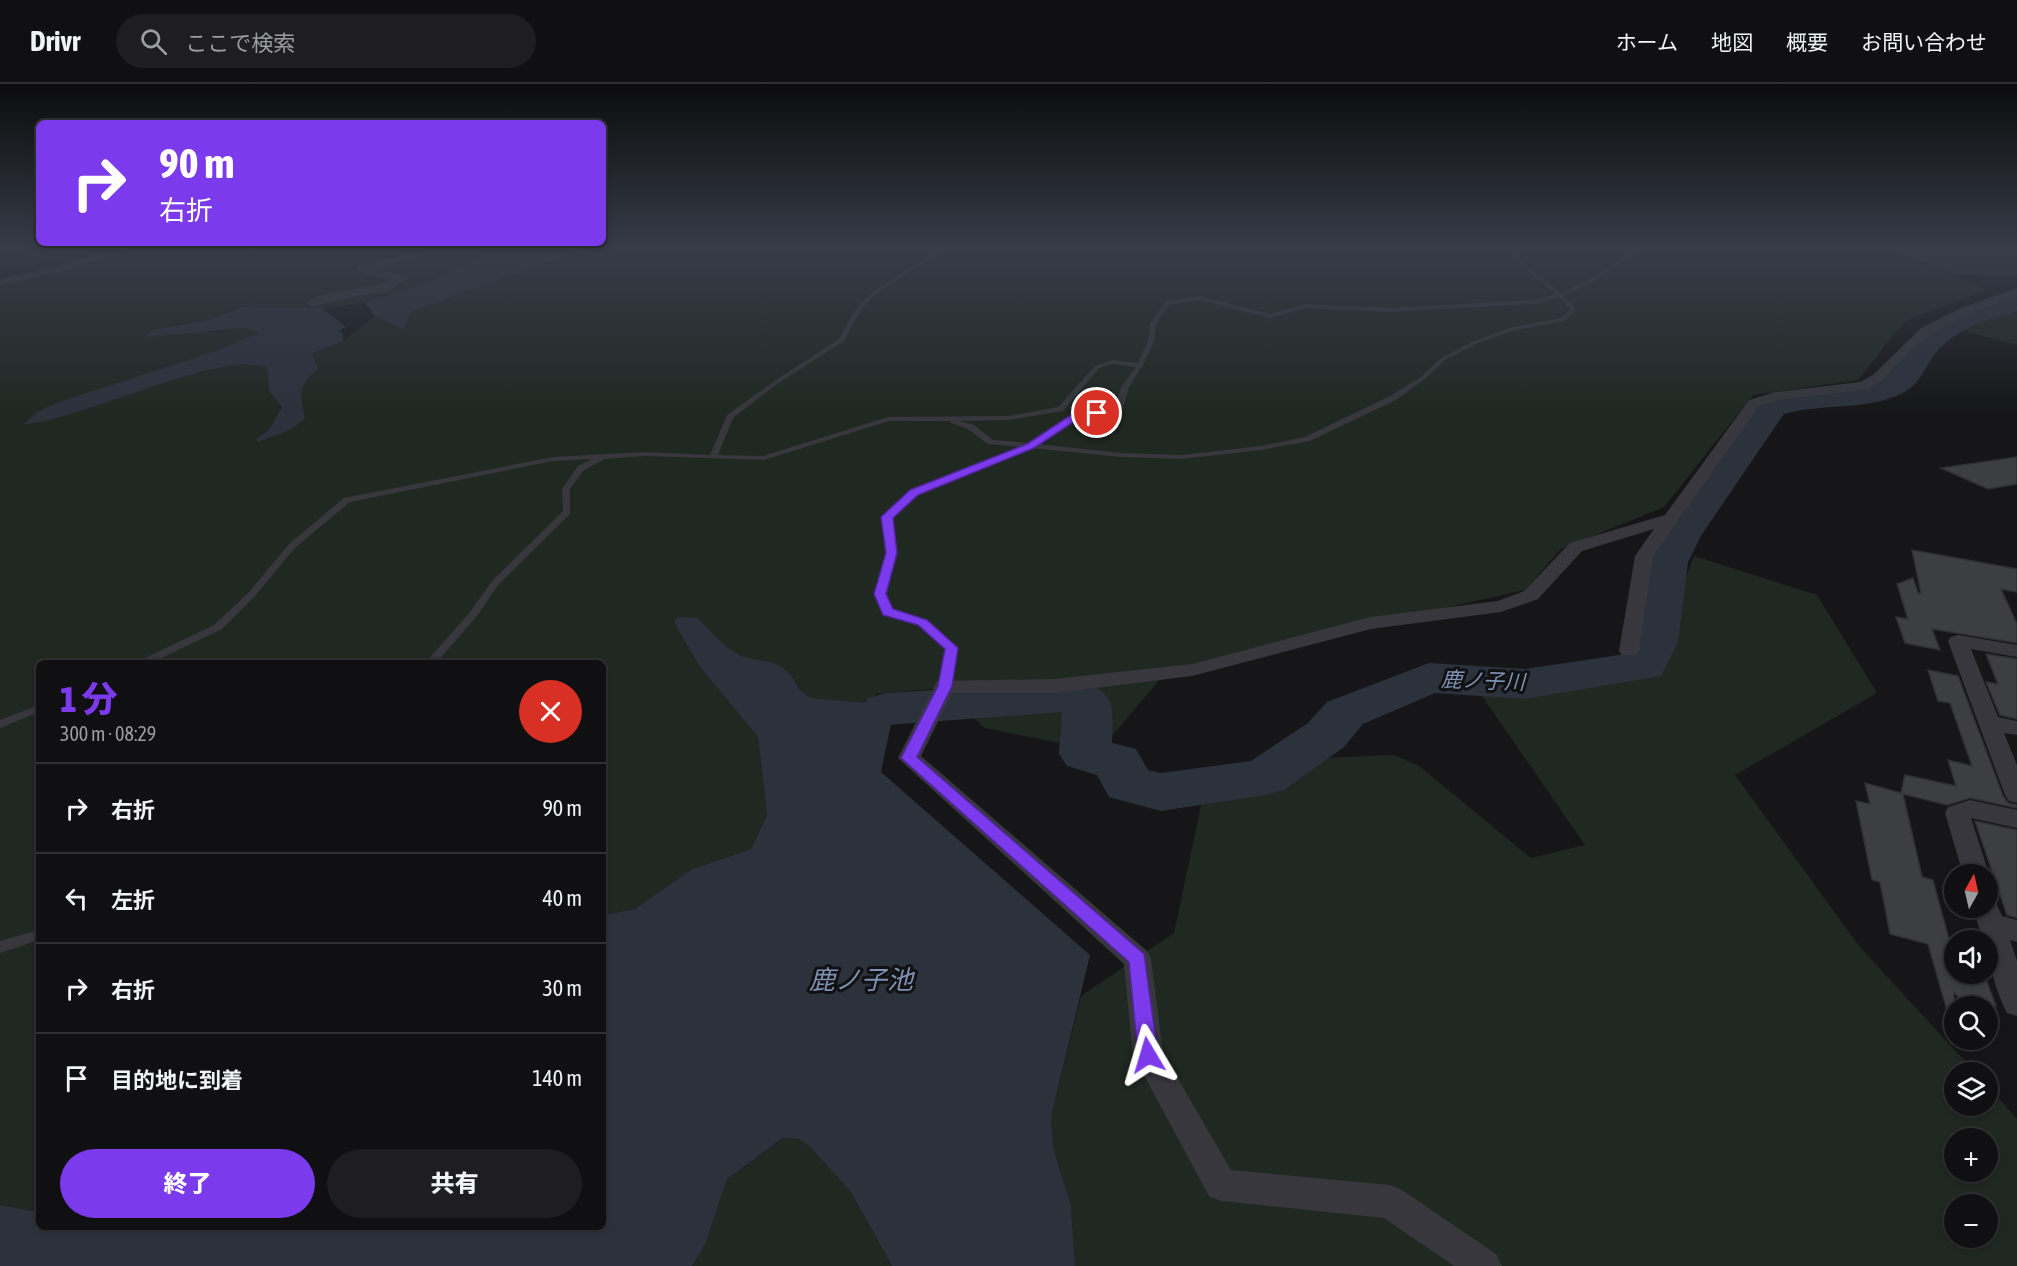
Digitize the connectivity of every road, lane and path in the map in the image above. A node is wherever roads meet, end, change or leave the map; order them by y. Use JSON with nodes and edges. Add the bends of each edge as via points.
{"nodes":[{"id":1,"x":864,"y":304,"type":"edge"},
{"id":2,"x":1166,"y":304,"type":"edge"},
{"id":3,"x":1224,"y":304,"type":"edge"},
{"id":4,"x":1495,"y":304,"type":"edge"},
{"id":5,"x":1570,"y":304,"type":"edge"},
{"id":6,"x":1987,"y":304,"type":"edge"},
{"id":7,"x":1140,"y":364,"type":"junction"},
{"id":8,"x":948,"y":418,"type":"junction"},
{"id":9,"x":1030,"y":446,"type":"junction"},
{"id":10,"x":605,"y":456,"type":"junction"},
{"id":11,"x":713,"y":457,"type":"junction"},
{"id":12,"x":1670,"y":519,"type":"junction"},
{"id":13,"x":1629,"y":651,"type":"dead end"},
{"id":14,"x":2017,"y":651,"type":"edge"},
{"id":15,"x":149,"y":660,"type":"edge"},
{"id":16,"x":433,"y":660,"type":"edge"},
{"id":17,"x":945,"y":686,"type":"junction"},
{"id":18,"x":36,"y":709,"type":"edge"},
{"id":19,"x":1988,"y":722,"type":"junction"},
{"id":20,"x":0,"y":724,"type":"edge"},
{"id":21,"x":2017,"y":728,"type":"edge"},
{"id":22,"x":2017,"y":795,"type":"edge"},
{"id":23,"x":2017,"y":819,"type":"edge"},
{"id":24,"x":1973,"y":864,"type":"edge"},
{"id":25,"x":1989,"y":918,"type":"edge"},
{"id":26,"x":1992,"y":918,"type":"edge"},
{"id":27,"x":2017,"y":931,"type":"edge"},
{"id":28,"x":36,"y":936,"type":"edge"},
{"id":29,"x":0,"y":947,"type":"edge"},
{"id":30,"x":2017,"y":1004,"type":"edge"},
{"id":31,"x":1484,"y":1266,"type":"edge"}],
"edges":[{"from":1,"to":11,"type":"lane","via":[[842,340],[730,417]]},
{"from":2,"to":7,"type":"lane","via":[[1153,324],[1151,341]]},
{"from":3,"to":4,"type":"lane","via":[[1270,316],[1305,306],[1388,310]]},
{"from":5,"to":9,"type":"lane","via":[[1573,309],[1563,320],[1511,329],[1474,343],[1443,359],[1393,398],[1307,439],[1181,457]]},
{"from":6,"to":12,"type":"street","via":[[1935,325],[1914,340],[1876,381],[1863,386],[1775,396],[1754,403]]},
{"from":7,"to":8,"type":"lane","via":[[1112,362],[1097,367],[1060,409],[1009,417]]},
{"from":7,"to":9,"type":"lane","via":[[1125,387],[1119,409],[1075,417]]},
{"from":8,"to":9,"type":"lane","via":[[971,427],[991,442]]},
{"from":8,"to":11,"type":"lane","via":[[888,419],[764,458]]},
{"from":9,"to":17,"type":"lane","via":[[914,493],[887,517],[891,553],[880,594],[888,612],[923,623],[951,648]]},
{"from":10,"to":11,"type":"lane"},
{"from":10,"to":15,"type":"lane","via":[[553,459],[347,500],[292,546],[218,627]]},
{"from":10,"to":16,"type":"lane","via":[[581,468],[566,489],[567,512],[495,583],[474,614]]},
{"from":12,"to":13,"type":"street","via":[[1644,556]]},
{"from":12,"to":17,"type":"street","via":[[1575,547],[1531,596],[1501,606],[1370,623],[1192,670],[1054,686]]},
{"from":14,"to":19,"type":"street","via":[[1958,641]]},
{"from":17,"to":31,"type":"street","via":[[909,758],[1137,959],[1148,1055],[1221,1185],[1390,1202]]},
{"from":18,"to":20,"type":"lane"},
{"from":19,"to":21,"type":"street"},
{"from":19,"to":22,"type":"street"},
{"from":23,"to":24,"type":"street","via":[[1970,809],[1957,813]]},
{"from":25,"to":30,"type":"street"},
{"from":26,"to":27,"type":"street"},
{"from":28,"to":29,"type":"lane"}]}
